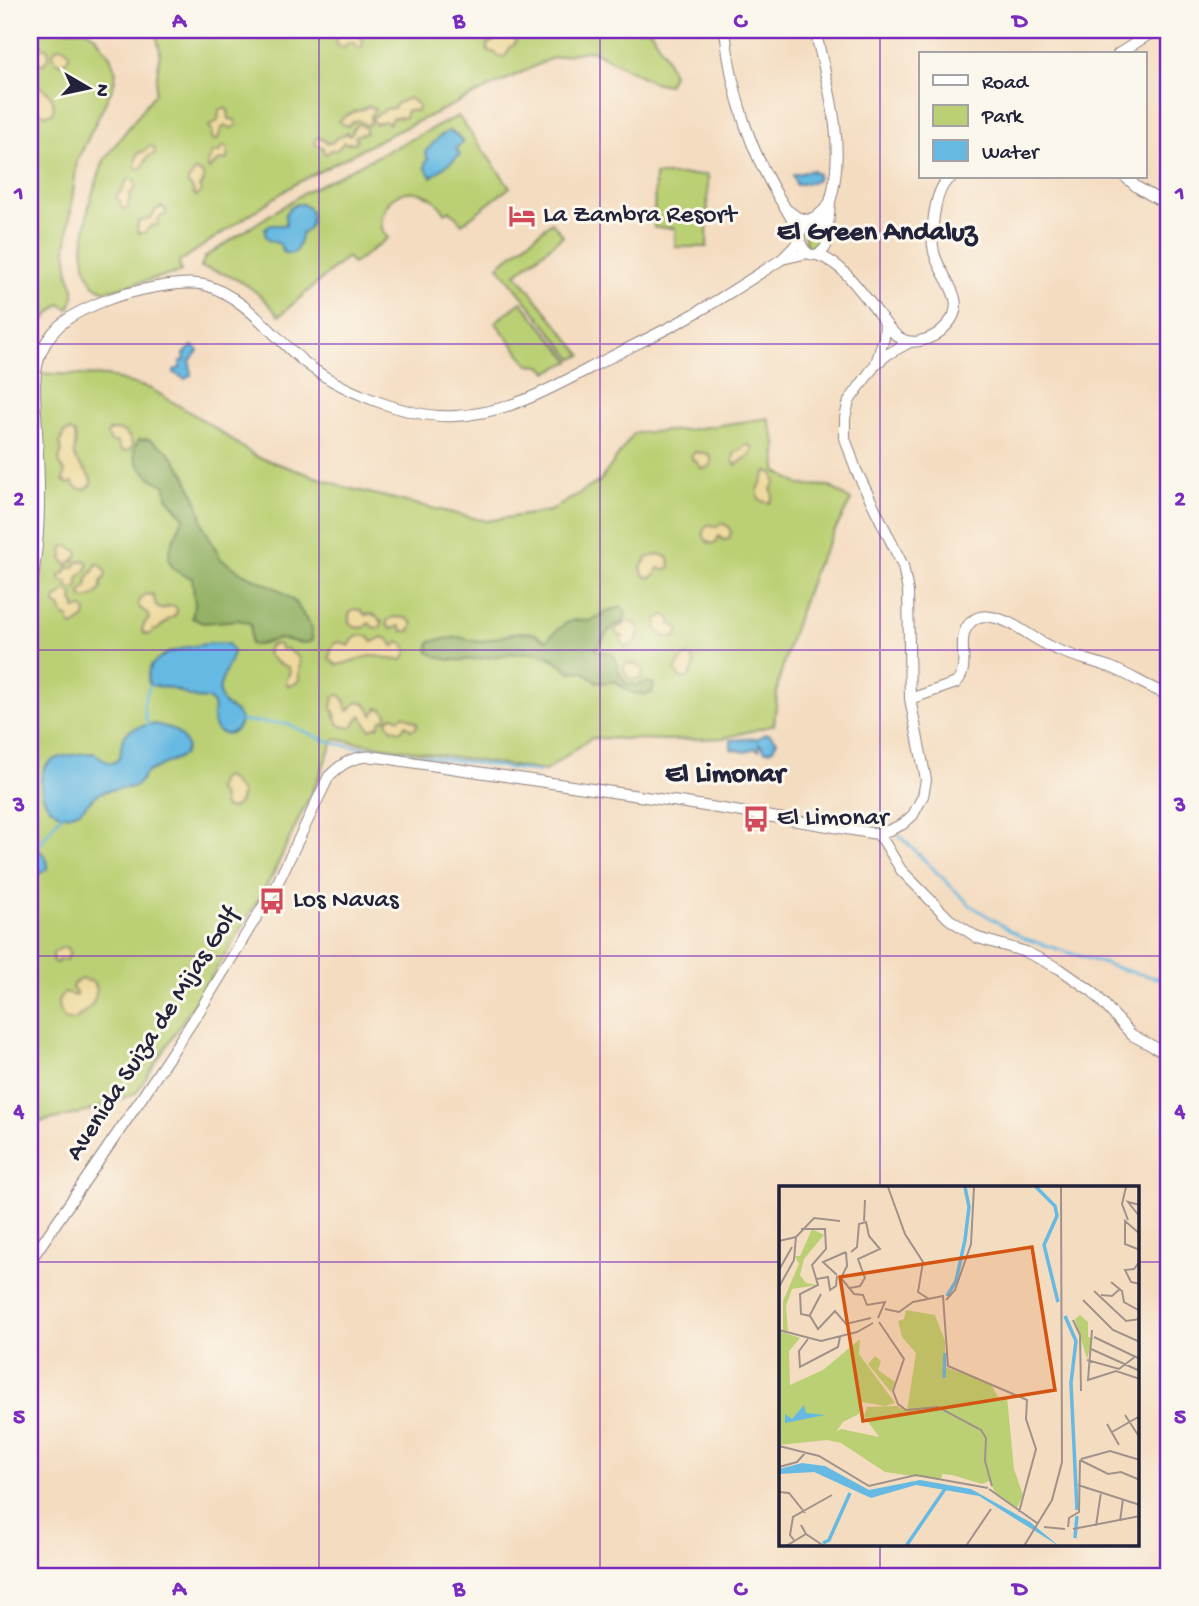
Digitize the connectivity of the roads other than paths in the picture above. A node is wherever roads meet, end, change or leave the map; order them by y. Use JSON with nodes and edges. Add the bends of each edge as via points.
{"nodes":[{"id":1,"x":725,"y":30,"type":"edge"},
{"id":2,"x":815,"y":30,"type":"edge"},
{"id":3,"x":1156,"y":30,"type":"edge"},
{"id":4,"x":1121,"y":52,"type":"edge"},
{"id":5,"x":951,"y":178,"type":"edge"},
{"id":6,"x":1126,"y":178,"type":"edge"},
{"id":7,"x":830,"y":202,"type":"junction"},
{"id":8,"x":1169,"y":206,"type":"edge"},
{"id":9,"x":786,"y":209,"type":"junction"},
{"id":10,"x":812,"y":219,"type":"junction"},
{"id":11,"x":828,"y":229,"type":"junction"},
{"id":12,"x":800,"y":235,"type":"junction"},
{"id":13,"x":813,"y":254,"type":"junction"},
{"id":14,"x":782,"y":259,"type":"junction"},
{"id":15,"x":885,"y":323,"type":"junction"},
{"id":16,"x":910,"y":342,"type":"junction"},
{"id":17,"x":876,"y":365,"type":"junction"},
{"id":18,"x":30,"y":594,"type":"edge"},
{"id":19,"x":1169,"y":695,"type":"edge"},
{"id":20,"x":910,"y":699,"type":"junction"},
{"id":21,"x":877,"y":834,"type":"junction"},
{"id":22,"x":1169,"y":1055,"type":"edge"},
{"id":23,"x":30,"y":1261,"type":"edge"}],
"edges":[{"from":1,"to":9,"type":"street","via":[[738,104],[752,146]]},
{"from":2,"to":7,"type":"street","via":[[837,146]]},
{"from":3,"to":4,"type":"street"},
{"from":5,"to":16,"type":"street","via":[[939,197],[932,240],[934,255],[955,297],[955,313],[941,332]]},
{"from":6,"to":8,"type":"street"},
{"from":7,"to":10,"type":"street"},
{"from":7,"to":11,"type":"street"},
{"from":9,"to":10,"type":"street","via":[[797,217]]},
{"from":9,"to":12,"type":"street"},
{"from":10,"to":11,"type":"street","via":[[822,221]]},
{"from":10,"to":12,"type":"street"},
{"from":11,"to":13,"type":"street","via":[[827,245]]},
{"from":12,"to":13,"type":"street","via":[[801,244]]},
{"from":12,"to":14,"type":"street"},
{"from":13,"to":14,"type":"street"},
{"from":13,"to":15,"type":"street","via":[[847,274]]},
{"from":14,"to":18,"type":"street","via":[[693,315],[511,407],[482,414],[424,414],[346,388],[304,362],[232,296],[203,285],[120,295],[91,306],[65,319],[51,333],[36,370],[39,507]]},
{"from":15,"to":16,"type":"street"},
{"from":15,"to":17,"type":"street"},
{"from":16,"to":17,"type":"street"},
{"from":17,"to":20,"type":"street","via":[[849,401],[845,438],[903,566],[908,592]]},
{"from":19,"to":20,"type":"street","via":[[1051,647],[1010,624],[979,616],[964,631],[962,677]]},
{"from":20,"to":21,"type":"street","name":"Avenida Suiza de Mijas Golf","via":[[926,780],[923,796],[903,824]]},
{"from":21,"to":22,"type":"street","via":[[901,870],[949,919],[978,938],[1026,952],[1060,969],[1093,992],[1132,1035]]},
{"from":21,"to":23,"type":"street","name":"Avenida Suiza de Mijas Golf","via":[[354,757],[329,776],[279,880],[200,1010]]}]}
